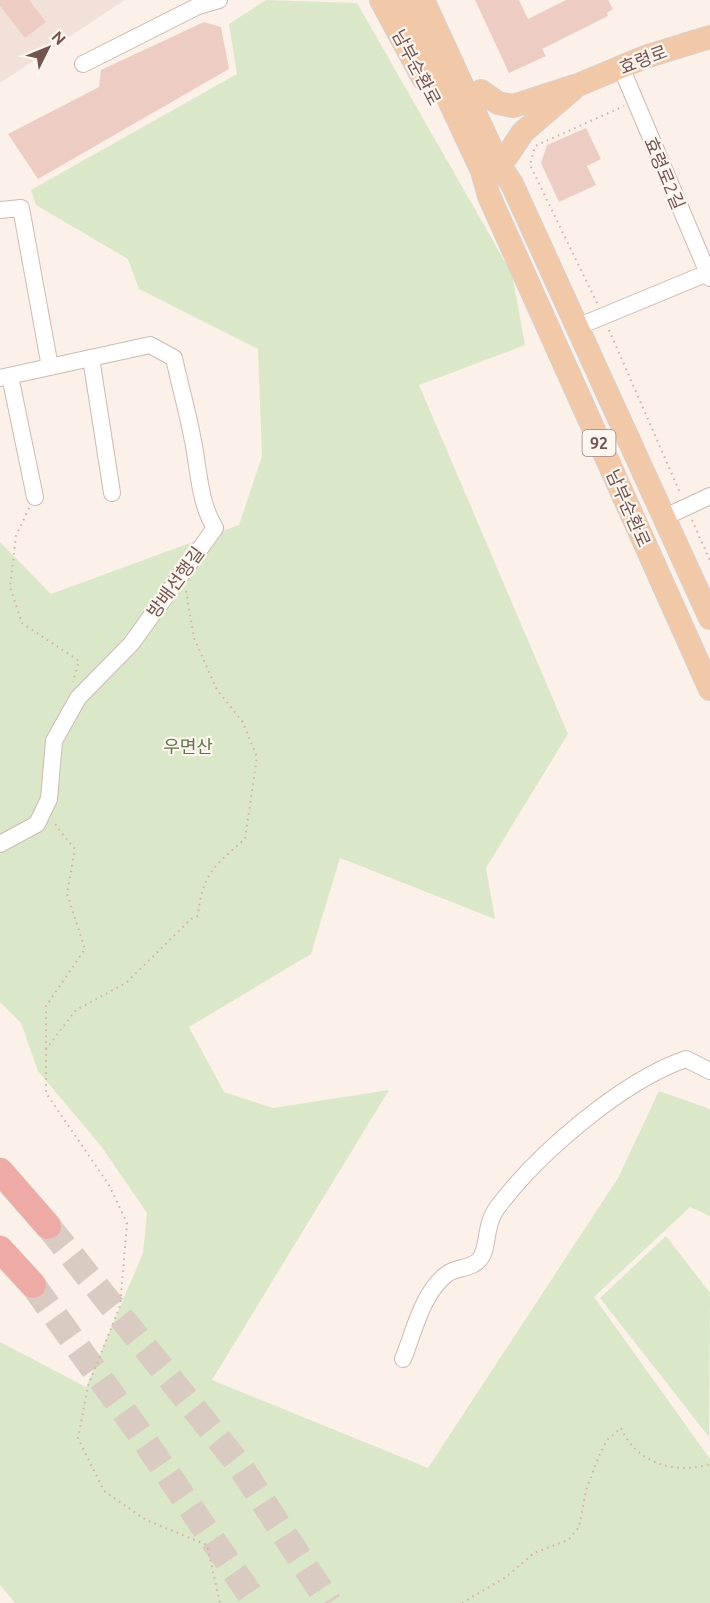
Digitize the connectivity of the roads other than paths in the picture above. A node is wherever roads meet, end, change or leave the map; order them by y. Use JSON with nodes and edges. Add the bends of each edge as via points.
{"nodes":[{"id":1,"x":219,"y":0,"type":"edge"},
{"id":2,"x":381,"y":0,"type":"edge"},
{"id":3,"x":402,"y":0,"type":"edge"},
{"id":4,"x":423,"y":0,"type":"edge"},
{"id":5,"x":437,"y":0,"type":"edge"},
{"id":6,"x":710,"y":37,"type":"edge"},
{"id":7,"x":83,"y":64,"type":"dead end"},
{"id":8,"x":621,"y":67,"type":"junction"},
{"id":9,"x":578,"y":85,"type":"junction"},
{"id":10,"x":481,"y":91,"type":"junction"},
{"id":11,"x":507,"y":156,"type":"junction"},
{"id":12,"x":512,"y":184,"type":"junction"},
{"id":13,"x":489,"y":196,"type":"junction"},
{"id":14,"x":0,"y":210,"type":"edge"},
{"id":15,"x":709,"y":275,"type":"edge"},
{"id":16,"x":577,"y":327,"type":"junction"},
{"id":17,"x":92,"y":358,"type":"junction"},
{"id":18,"x":50,"y":367,"type":"junction"},
{"id":19,"x":5,"y":377,"type":"edge"},
{"id":20,"x":112,"y":493,"type":"dead end"},
{"id":21,"x":35,"y":496,"type":"dead end"},
{"id":22,"x":710,"y":496,"type":"edge"},
{"id":23,"x":665,"y":517,"type":"junction"},
{"id":24,"x":710,"y":618,"type":"edge"},
{"id":25,"x":710,"y":689,"type":"edge"},
{"id":26,"x":0,"y":844,"type":"edge"},
{"id":27,"x":710,"y":1071,"type":"edge"},
{"id":28,"x":0,"y":1171,"type":"edge"},
{"id":29,"x":48,"y":1226,"type":"tunnel mouth"},
{"id":30,"x":0,"y":1250,"type":"edge"},
{"id":31,"x":33,"y":1286,"type":"tunnel mouth"},
{"id":32,"x":403,"y":1359,"type":"dead end"}],
"edges":[{"from":1,"to":7,"type":"street","via":[[198,6]]},
{"from":2,"to":13,"type":"main road","name":"남부순환로","number":"92","via":[[469,168]]},
{"from":3,"to":13,"type":"main road","name":"남부순환로","number":"92","via":[[483,171]]},
{"from":4,"to":12,"type":"main road","name":"남부순환로","number":"92","via":[[498,163]]},
{"from":5,"to":10,"type":"main road","name":"남부순환로","number":"92"},
{"from":6,"to":8,"type":"main road","name":"효령로"},
{"from":8,"to":9,"type":"main road","name":"효령로"},
{"from":8,"to":15,"type":"street","name":"효령로2길"},
{"from":9,"to":10,"type":"main road","via":[[513,106],[498,103]]},
{"from":9,"to":11,"type":"main road","via":[[523,132]]},
{"from":10,"to":11,"type":"main road","name":"남부순환로","number":"92"},
{"from":11,"to":12,"type":"main road","name":"남부순환로","number":"92"},
{"from":12,"to":16,"type":"main road","name":"남부순환로","number":"92"},
{"from":13,"to":25,"type":"main road","name":"남부순환로","number":"92"},
{"from":14,"to":18,"type":"street","via":[[21,207]]},
{"from":15,"to":16,"type":"street"},
{"from":16,"to":23,"type":"main road","name":"남부순환로","number":"92"},
{"from":17,"to":18,"type":"street","name":"방배선행길"},
{"from":17,"to":20,"type":"street"},
{"from":17,"to":26,"type":"street","name":"방배선행길","via":[[150,345],[174,358],[199,479],[214,528],[131,644],[78,698],[54,741],[49,799],[37,824]]},
{"from":18,"to":19,"type":"street","name":"방배선행길"},
{"from":19,"to":21,"type":"street","name":"방배선행길"},
{"from":22,"to":23,"type":"street"},
{"from":23,"to":24,"type":"main road","name":"남부순환로","number":"92"},
{"from":27,"to":32,"type":"street","via":[[686,1059],[665,1066],[605,1104],[558,1143],[498,1208],[486,1229],[482,1258],[448,1274],[433,1290]]},
{"from":28,"to":29,"type":"highway"},
{"from":30,"to":31,"type":"highway"}]}
